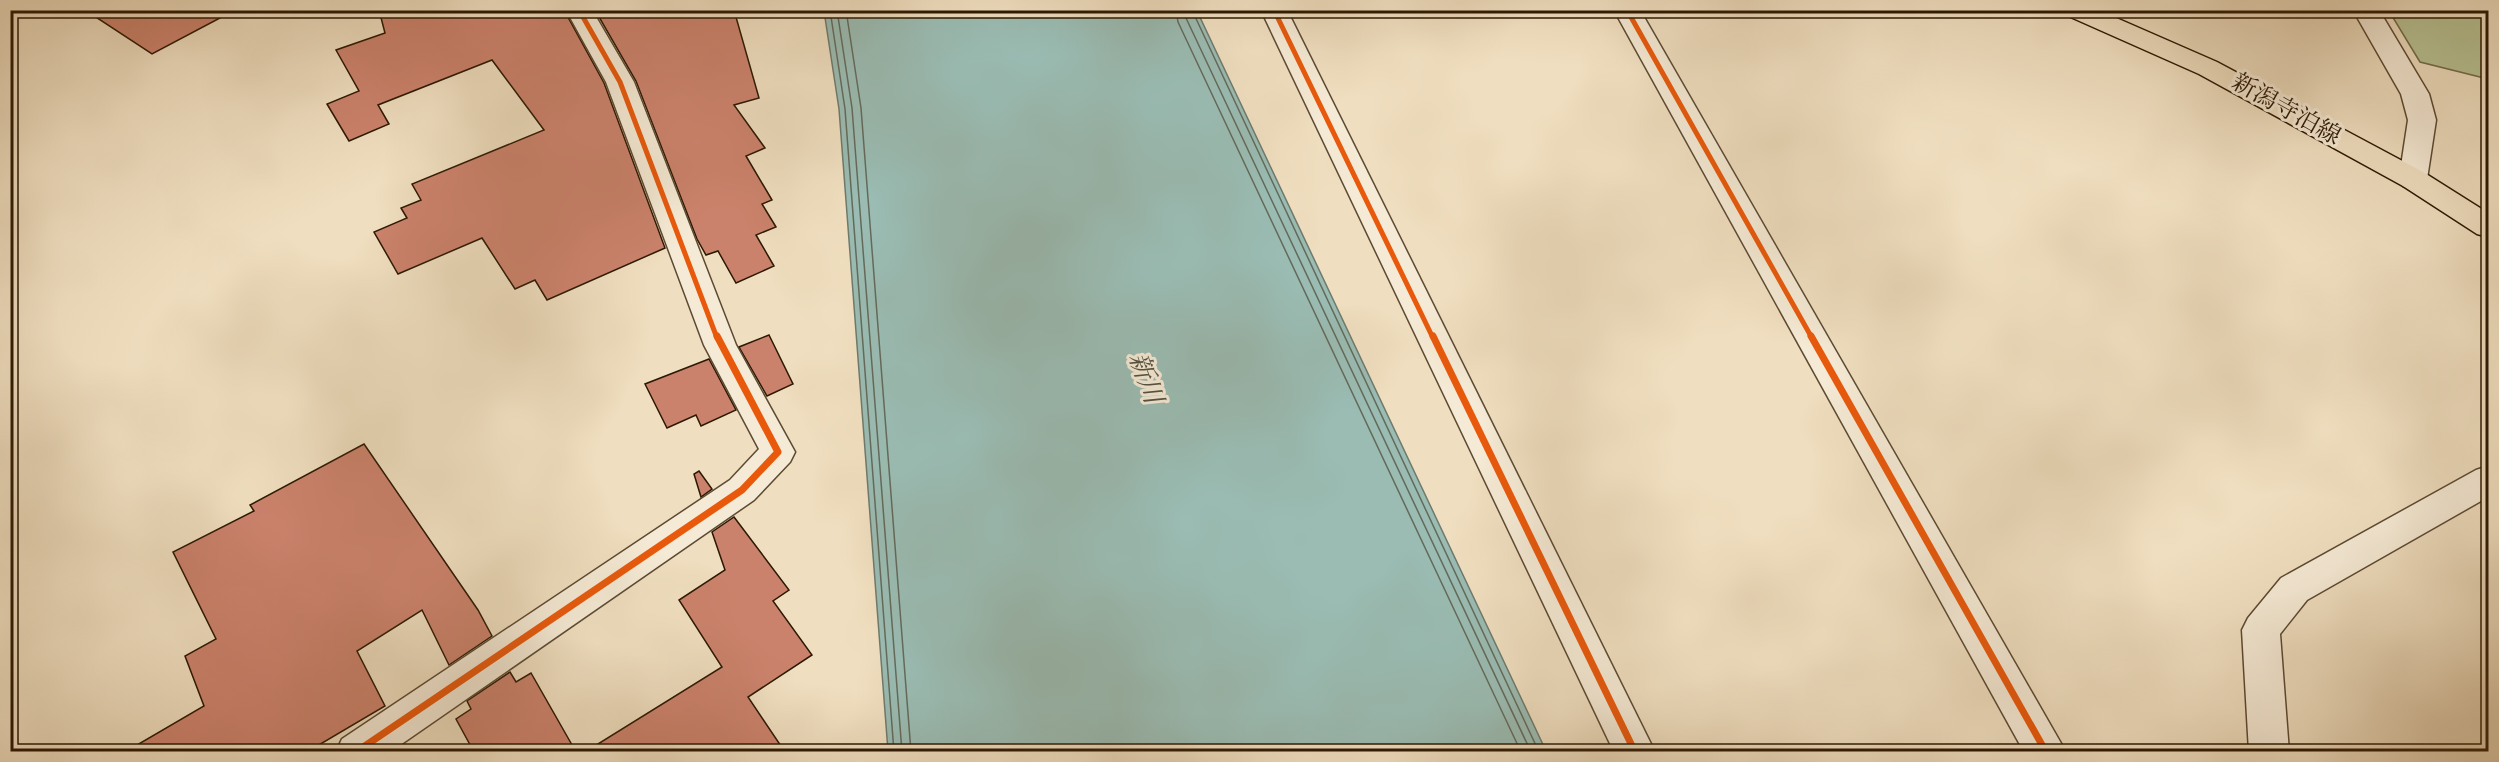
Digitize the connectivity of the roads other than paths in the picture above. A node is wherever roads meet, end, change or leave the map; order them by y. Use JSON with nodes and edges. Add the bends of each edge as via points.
{"nodes":[{"id":1,"x":579,"y":10,"type":"edge"},
{"id":2,"x":1274,"y":10,"type":"edge"},
{"id":3,"x":1626,"y":10,"type":"edge"},
{"id":4,"x":2075,"y":10,"type":"edge"},
{"id":5,"x":2366,"y":10,"type":"edge"},
{"id":6,"x":2413,"y":179,"type":"junction"},
{"id":7,"x":2488,"y":227,"type":"edge"},
{"id":8,"x":2488,"y":480,"type":"edge"},
{"id":9,"x":356,"y":752,"type":"edge"},
{"id":10,"x":1635,"y":752,"type":"edge"},
{"id":11,"x":2046,"y":752,"type":"edge"},
{"id":12,"x":2269,"y":752,"type":"edge"}],
"edges":[{"from":1,"to":9,"type":"street","via":[[620,82],[720,345],[778,452],[742,490]]},
{"from":2,"to":10,"type":"street"},
{"from":3,"to":11,"type":"street"},
{"from":4,"to":6,"type":"main road","name":"新潟寺泊線","via":[[2208,68]]},
{"from":5,"to":6,"type":"street","via":[[2415,94],[2422,120]]},
{"from":6,"to":7,"type":"main road","name":"新潟寺泊線"},
{"from":8,"to":12,"type":"street","via":[[2294,589],[2260,630]]}]}
